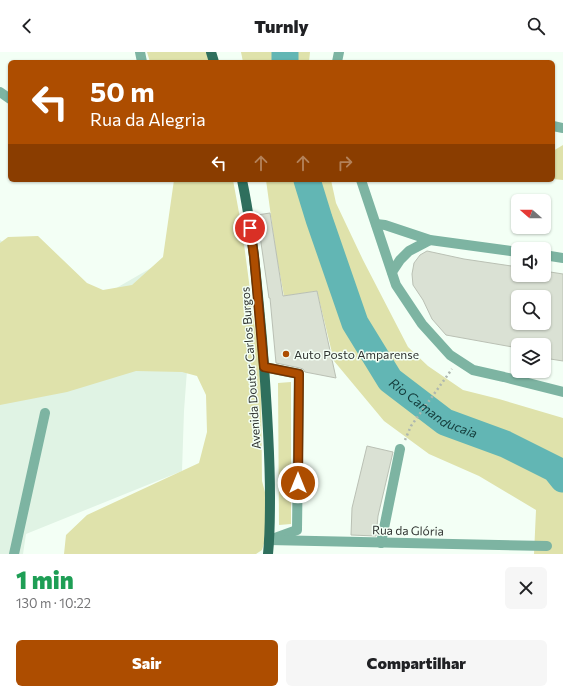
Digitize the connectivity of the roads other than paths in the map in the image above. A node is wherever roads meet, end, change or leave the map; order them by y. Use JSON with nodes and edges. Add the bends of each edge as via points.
{"nodes":[{"id":1,"x":242,"y":182,"type":"edge"},
{"id":2,"x":362,"y":182,"type":"edge"},
{"id":3,"x":376,"y":224,"type":"junction"},
{"id":4,"x":430,"y":240,"type":"junction"},
{"id":5,"x":511,"y":251,"type":"edge"},
{"id":6,"x":551,"y":256,"type":"edge"},
{"id":7,"x":563,"y":258,"type":"edge"},
{"id":8,"x":392,"y":272,"type":"junction"},
{"id":9,"x":264,"y":367,"type":"junction"},
{"id":10,"x":563,"y":392,"type":"edge"},
{"id":11,"x":45,"y":413,"type":"dead end"},
{"id":12,"x":400,"y":449,"type":"dead end"},
{"id":13,"x":270,"y":540,"type":"junction"},
{"id":14,"x":381,"y":542,"type":"junction"},
{"id":15,"x":547,"y":546,"type":"dead end"},
{"id":16,"x":478,"y":549,"type":"edge"},
{"id":17,"x":14,"y":554,"type":"edge"},
{"id":18,"x":268,"y":554,"type":"edge"}],
"edges":[{"from":1,"to":9,"type":"main road","name":"Avenida Doutor Carlos Burgos","via":[[254,256]]},
{"from":2,"to":3,"type":"street"},
{"from":3,"to":4,"type":"street"},
{"from":3,"to":8,"type":"street"},
{"from":4,"to":5,"type":"street"},
{"from":4,"to":8,"type":"street","via":[[409,251]]},
{"from":6,"to":7,"type":"street"},
{"from":8,"to":10,"type":"street","via":[[396,285],[422,324],[450,355],[473,370]]},
{"from":9,"to":13,"type":"main road","name":"Avenida Doutor Carlos Burgos","via":[[270,472]]},
{"from":9,"to":13,"type":"street","via":[[299,374],[297,530]]},
{"from":11,"to":17,"type":"street"},
{"from":12,"to":14,"type":"street"},
{"from":13,"to":14,"type":"street","name":"Rua da Glória"},
{"from":13,"to":18,"type":"main road","name":"Avenida Doutor Carlos Burgos"},
{"from":14,"to":16,"type":"street","name":"Rua da Glória"},
{"from":15,"to":16,"type":"street","name":"Rua da Glória"}]}
